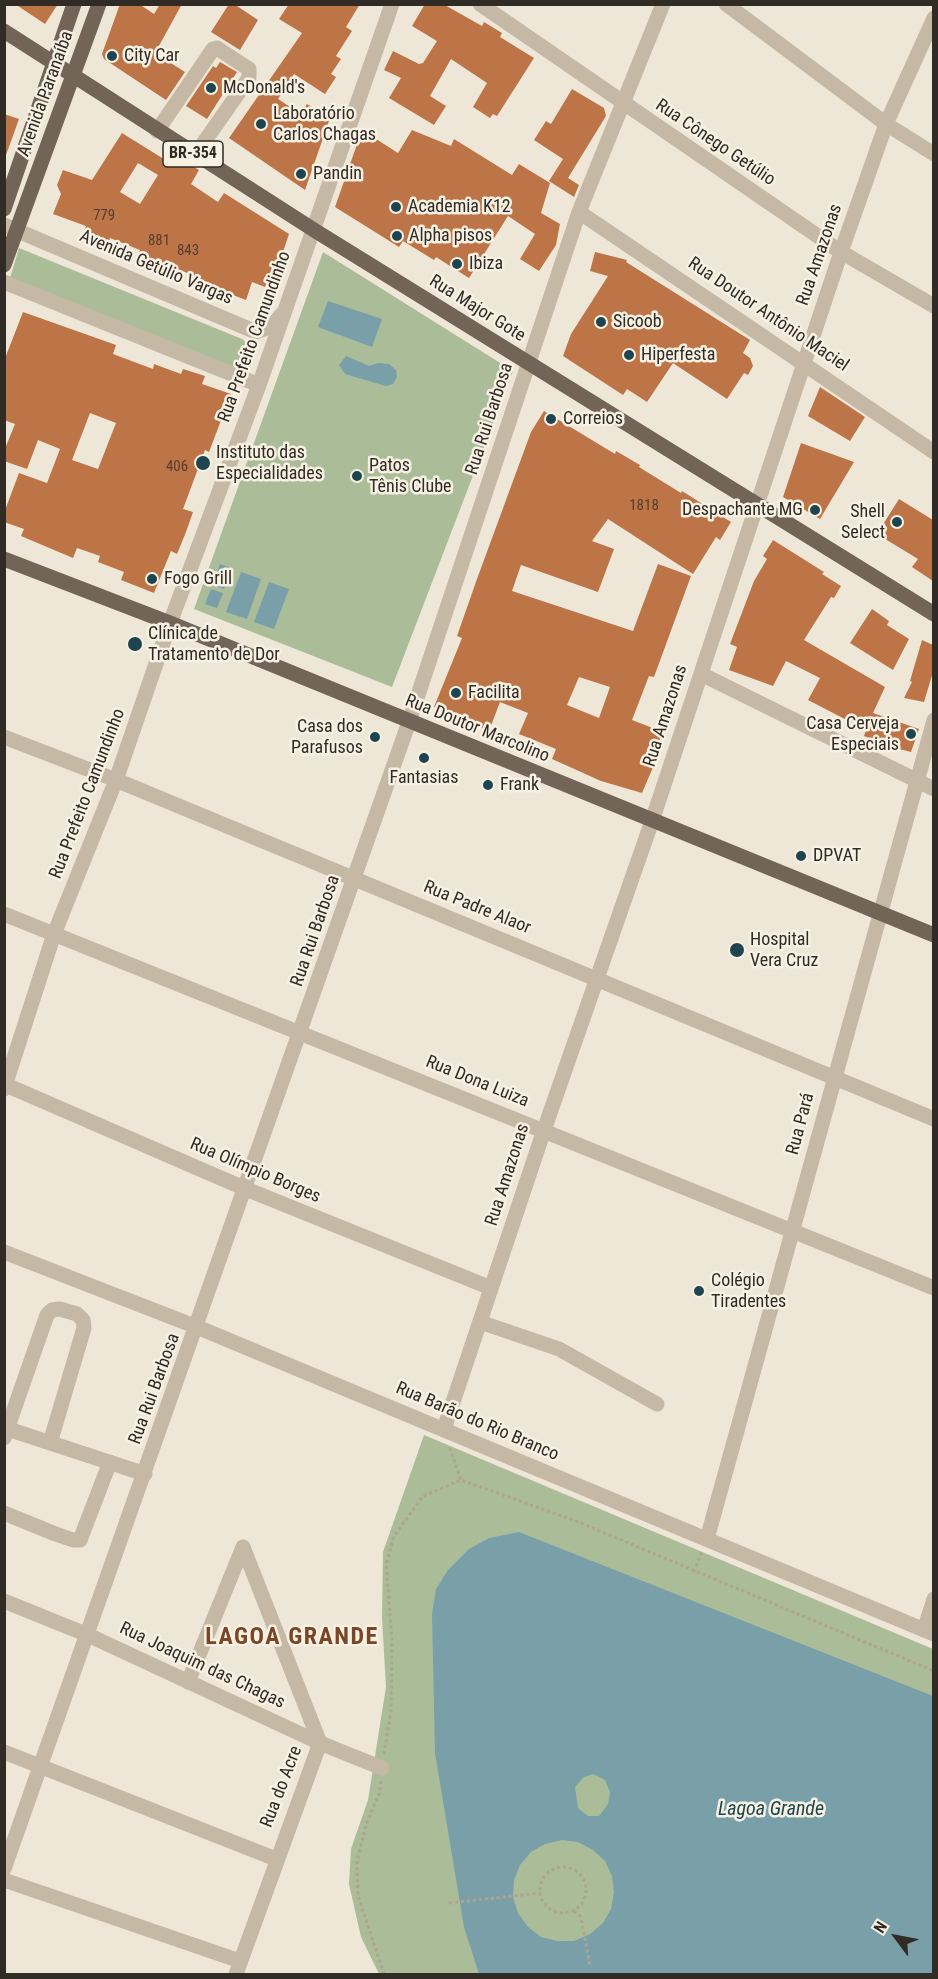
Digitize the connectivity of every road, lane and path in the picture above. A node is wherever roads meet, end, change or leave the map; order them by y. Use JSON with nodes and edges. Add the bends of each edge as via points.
{"nodes":[{"id":1,"x":74,"y":4,"type":"edge"},
{"id":2,"x":99,"y":4,"type":"edge"},
{"id":3,"x":392,"y":4,"type":"edge"},
{"id":4,"x":480,"y":4,"type":"edge"},
{"id":5,"x":663,"y":4,"type":"edge"},
{"id":6,"x":726,"y":4,"type":"edge"},
{"id":7,"x":929,"y":4,"type":"edge"},
{"id":8,"x":933,"y":7,"type":"edge"},
{"id":9,"x":933,"y":18,"type":"edge"},
{"id":10,"x":4,"y":31,"type":"edge"},
{"id":11,"x":56,"y":64,"type":"junction"},
{"id":12,"x":74,"y":76,"type":"junction"},
{"id":13,"x":625,"y":104,"type":"junction"},
{"id":14,"x":886,"y":124,"type":"junction"},
{"id":15,"x":157,"y":131,"type":"junction"},
{"id":16,"x":933,"y":154,"type":"edge"},
{"id":17,"x":195,"y":155,"type":"junction"},
{"id":18,"x":4,"y":209,"type":"edge"},
{"id":19,"x":579,"y":212,"type":"junction"},
{"id":20,"x":11,"y":227,"type":"edge"},
{"id":21,"x":314,"y":230,"type":"junction"},
{"id":22,"x":841,"y":252,"type":"junction"},
{"id":23,"x":4,"y":265,"type":"edge"},
{"id":24,"x":4,"y":282,"type":"edge"},
{"id":25,"x":933,"y":306,"type":"edge"},
{"id":26,"x":285,"y":309,"type":"junction"},
{"id":27,"x":256,"y":332,"type":"junction"},
{"id":28,"x":804,"y":363,"type":"junction"},
{"id":29,"x":529,"y":364,"type":"junction"},
{"id":30,"x":242,"y":378,"type":"junction"},
{"id":31,"x":259,"y":385,"type":"junction"},
{"id":32,"x":933,"y":453,"type":"edge"},
{"id":33,"x":757,"y":505,"type":"junction"},
{"id":34,"x":4,"y":560,"type":"edge"},
{"id":35,"x":933,"y":614,"type":"edge"},
{"id":36,"x":171,"y":623,"type":"junction"},
{"id":37,"x":701,"y":674,"type":"junction"},
{"id":38,"x":933,"y":720,"type":"edge"},
{"id":39,"x":409,"y":722,"type":"junction"},
{"id":40,"x":4,"y":737,"type":"edge"},
{"id":41,"x":116,"y":780,"type":"junction"},
{"id":42,"x":917,"y":781,"type":"junction"},
{"id":43,"x":933,"y":789,"type":"edge"},
{"id":44,"x":652,"y":821,"type":"junction"},
{"id":45,"x":355,"y":879,"type":"junction"},
{"id":46,"x":880,"y":912,"type":"junction"},
{"id":47,"x":4,"y":914,"type":"edge"},
{"id":48,"x":54,"y":934,"type":"junction"},
{"id":49,"x":933,"y":935,"type":"edge"},
{"id":50,"x":597,"y":978,"type":"junction"},
{"id":51,"x":302,"y":1032,"type":"junction"},
{"id":52,"x":835,"y":1077,"type":"junction"},
{"id":53,"x":5,"y":1087,"type":"edge"},
{"id":54,"x":933,"y":1119,"type":"edge"},
{"id":55,"x":544,"y":1130,"type":"junction"},
{"id":56,"x":246,"y":1189,"type":"junction"},
{"id":57,"x":792,"y":1231,"type":"junction"},
{"id":58,"x":4,"y":1252,"type":"edge"},
{"id":59,"x":491,"y":1288,"type":"junction"},
{"id":60,"x":933,"y":1288,"type":"edge"},
{"id":61,"x":480,"y":1322,"type":"junction"},
{"id":62,"x":197,"y":1328,"type":"junction"},
{"id":63,"x":657,"y":1404,"type":"dead end"},
{"id":64,"x":444,"y":1429,"type":"junction"},
{"id":65,"x":6,"y":1434,"type":"edge"},
{"id":66,"x":50,"y":1443,"type":"junction"},
{"id":67,"x":110,"y":1462,"type":"junction"},
{"id":68,"x":146,"y":1474,"type":"junction"},
{"id":69,"x":461,"y":1480,"type":"junction"},
{"id":70,"x":4,"y":1513,"type":"edge"},
{"id":71,"x":707,"y":1539,"type":"junction"},
{"id":72,"x":694,"y":1572,"type":"junction"},
{"id":73,"x":933,"y":1599,"type":"edge"},
{"id":74,"x":4,"y":1601,"type":"edge"},
{"id":75,"x":929,"y":1632,"type":"edge"},
{"id":76,"x":88,"y":1635,"type":"junction"},
{"id":77,"x":933,"y":1671,"type":"edge"},
{"id":78,"x":188,"y":1682,"type":"junction"},
{"id":79,"x":320,"y":1743,"type":"junction"},
{"id":80,"x":4,"y":1752,"type":"edge"},
{"id":81,"x":41,"y":1767,"type":"junction"},
{"id":82,"x":382,"y":1768,"type":"junction"},
{"id":83,"x":276,"y":1859,"type":"junction"},
{"id":84,"x":4,"y":1869,"type":"edge"},
{"id":85,"x":4,"y":1881,"type":"edge"},
{"id":86,"x":540,"y":1893,"type":"junction"},
{"id":87,"x":449,"y":1904,"type":"dead end"},
{"id":88,"x":574,"y":1911,"type":"junction"},
{"id":89,"x":590,"y":1966,"type":"dead end"},
{"id":90,"x":238,"y":1968,"type":"edge"},
{"id":91,"x":384,"y":1974,"type":"edge"}],
"edges":[{"from":1,"to":11,"type":"main road","name":"Avenida Paranaíba"},
{"from":2,"to":12,"type":"main road","name":"Avenida Paranaíba"},
{"from":3,"to":21,"type":"street","name":"Rua Prefeito Camundinho"},
{"from":4,"to":13,"type":"street","name":"Rua Cônego Getúlio"},
{"from":5,"to":13,"type":"street","name":"Rua Rui Barbosa"},
{"from":6,"to":14,"type":"street"},
{"from":7,"to":8,"type":"street"},
{"from":9,"to":14,"type":"street","name":"Rua Amazonas"},
{"from":10,"to":11,"type":"main road","name":"Rua Major Gote","number":"BR-354"},
{"from":11,"to":12,"type":"main road","name":"Rua Major Gote","number":"BR-354"},
{"from":11,"to":18,"type":"main road","name":"Avenida Paranaíba"},
{"from":12,"to":15,"type":"main road","name":"Rua Major Gote","number":"BR-354"},
{"from":12,"to":20,"type":"main road","name":"Avenida Paranaíba"},
{"from":13,"to":19,"type":"street","name":"Rua Rui Barbosa"},
{"from":13,"to":22,"type":"street","name":"Rua Cônego Getúlio"},
{"from":14,"to":16,"type":"street"},
{"from":14,"to":22,"type":"street","name":"Rua Amazonas"},
{"from":15,"to":17,"type":"main road","name":"Rua Major Gote","number":"BR-354"},
{"from":15,"to":17,"type":"street","via":[[213,49],[218,48],[249,69],[249,78]]},
{"from":17,"to":21,"type":"main road","name":"Rua Major Gote","number":"BR-354"},
{"from":19,"to":28,"type":"street","name":"Rua Doutor Antônio Maciel"},
{"from":19,"to":29,"type":"street","name":"Rua Rui Barbosa"},
{"from":20,"to":23,"type":"main road","name":"Avenida Paranaíba"},
{"from":20,"to":27,"type":"street","name":"Avenida Getúlio Vargas"},
{"from":21,"to":26,"type":"street","name":"Rua Prefeito Camundinho"},
{"from":21,"to":29,"type":"main road","name":"Rua Major Gote","number":"BR-354"},
{"from":22,"to":25,"type":"street","name":"Rua Cônego Getúlio"},
{"from":22,"to":28,"type":"street","name":"Rua Amazonas"},
{"from":24,"to":30,"type":"street"},
{"from":26,"to":27,"type":"street","via":[[272,326]]},
{"from":26,"to":31,"type":"street","name":"Rua Prefeito Camundinho"},
{"from":27,"to":30,"type":"street","via":[[260,358],[254,370]]},
{"from":28,"to":32,"type":"street","name":"Rua Doutor Antônio Maciel"},
{"from":28,"to":33,"type":"street","name":"Rua Amazonas"},
{"from":29,"to":33,"type":"main road","name":"Rua Major Gote","number":"BR-354"},
{"from":29,"to":39,"type":"street","name":"Rua Rui Barbosa"},
{"from":30,"to":31,"type":"street"},
{"from":31,"to":36,"type":"street","name":"Rua Prefeito Camundinho"},
{"from":33,"to":35,"type":"main road","name":"Rua Major Gote","number":"BR-354"},
{"from":33,"to":37,"type":"street","name":"Rua Amazonas"},
{"from":34,"to":36,"type":"main road","name":"Rua Doutor Marcolino"},
{"from":36,"to":39,"type":"main road","name":"Rua Doutor Marcolino"},
{"from":36,"to":41,"type":"street","name":"Rua Prefeito Camundinho"},
{"from":37,"to":42,"type":"street"},
{"from":37,"to":44,"type":"street","name":"Rua Amazonas"},
{"from":38,"to":42,"type":"street","name":"Rua Pará"},
{"from":39,"to":44,"type":"main road","name":"Rua Doutor Marcolino"},
{"from":39,"to":45,"type":"street","name":"Rua Rui Barbosa"},
{"from":40,"to":41,"type":"street","name":"Rua Padre Alaor"},
{"from":41,"to":45,"type":"street","name":"Rua Padre Alaor"},
{"from":41,"to":48,"type":"street","name":"Rua Prefeito Camundinho"},
{"from":42,"to":43,"type":"street"},
{"from":42,"to":46,"type":"street","name":"Rua Pará"},
{"from":44,"to":46,"type":"main road","name":"Rua Doutor Marcolino"},
{"from":44,"to":50,"type":"street","name":"Rua Amazonas"},
{"from":45,"to":50,"type":"street","name":"Rua Padre Alaor"},
{"from":45,"to":51,"type":"street","name":"Rua Rui Barbosa"},
{"from":46,"to":49,"type":"main road","name":"Rua Doutor Marcolino"},
{"from":46,"to":52,"type":"street","name":"Rua Pará"},
{"from":47,"to":48,"type":"street","name":"Rua Dona Luiza"},
{"from":48,"to":51,"type":"street","name":"Rua Dona Luiza"},
{"from":48,"to":53,"type":"street","name":"Rua Prefeito Camundinho"},
{"from":50,"to":52,"type":"street","name":"Rua Padre Alaor"},
{"from":50,"to":55,"type":"street","name":"Rua Amazonas"},
{"from":51,"to":55,"type":"street","name":"Rua Dona Luiza"},
{"from":51,"to":56,"type":"street","name":"Rua Rui Barbosa"},
{"from":52,"to":54,"type":"street","name":"Rua Padre Alaor"},
{"from":52,"to":57,"type":"street","name":"Rua Pará"},
{"from":53,"to":56,"type":"street","name":"Rua Olímpio Borges"},
{"from":55,"to":57,"type":"street","name":"Rua Dona Luiza"},
{"from":55,"to":59,"type":"street","name":"Rua Amazonas"},
{"from":56,"to":59,"type":"street","name":"Rua Olímpio Borges"},
{"from":56,"to":62,"type":"street","name":"Rua Rui Barbosa"},
{"from":57,"to":60,"type":"street","name":"Rua Dona Luiza"},
{"from":57,"to":71,"type":"street","name":"Rua Pará"},
{"from":58,"to":62,"type":"street","name":"Rua Barão do Rio Branco"},
{"from":59,"to":61,"type":"street","name":"Rua Amazonas"},
{"from":61,"to":63,"type":"street","via":[[559,1348]]},
{"from":61,"to":64,"type":"street","name":"Rua Amazonas"},
{"from":62,"to":64,"type":"street","name":"Rua Barão do Rio Branco"},
{"from":62,"to":68,"type":"street","name":"Rua Rui Barbosa"},
{"from":64,"to":69,"type":"path"},
{"from":64,"to":71,"type":"street","name":"Rua Barão do Rio Branco"},
{"from":65,"to":66,"type":"street"},
{"from":65,"to":66,"type":"street","via":[[47,1315],[60,1309],[77,1314],[84,1328]]},
{"from":66,"to":67,"type":"street"},
{"from":67,"to":68,"type":"street"},
{"from":67,"to":70,"type":"street","via":[[80,1540]]},
{"from":68,"to":76,"type":"street","name":"Rua Rui Barbosa"},
{"from":69,"to":72,"type":"path","via":[[558,1513]]},
{"from":69,"to":82,"type":"path","via":[[423,1496],[394,1536],[386,1564],[392,1639],[391,1711]]},
{"from":71,"to":72,"type":"path"},
{"from":71,"to":75,"type":"street","name":"Rua Barão do Rio Branco"},
{"from":72,"to":77,"type":"path"},
{"from":73,"to":75,"type":"street"},
{"from":74,"to":76,"type":"street","name":"Rua Joaquim das Chagas"},
{"from":76,"to":78,"type":"street","name":"Rua Joaquim das Chagas"},
{"from":76,"to":81,"type":"street","name":"Rua Rui Barbosa"},
{"from":78,"to":79,"type":"street","name":"Rua Joaquim das Chagas"},
{"from":78,"to":79,"type":"street","name":"Rua do Acre","via":[[243,1547]]},
{"from":79,"to":82,"type":"street","name":"Rua Joaquim das Chagas"},
{"from":79,"to":83,"type":"street","name":"Rua do Acre"},
{"from":80,"to":81,"type":"street"},
{"from":81,"to":83,"type":"street"},
{"from":81,"to":84,"type":"street","name":"Rua Rui Barbosa"},
{"from":82,"to":91,"type":"path","via":[[379,1794],[357,1861],[358,1896]]},
{"from":83,"to":90,"type":"street","name":"Rua do Acre"},
{"from":85,"to":90,"type":"street"},
{"from":86,"to":87,"type":"path"},
{"from":86,"to":88,"type":"path","via":[[552,1911]]},
{"from":86,"to":88,"type":"path","via":[[549,1872],[571,1868],[586,1885],[584,1900]]},
{"from":88,"to":89,"type":"path","via":[[580,1916]]}]}
